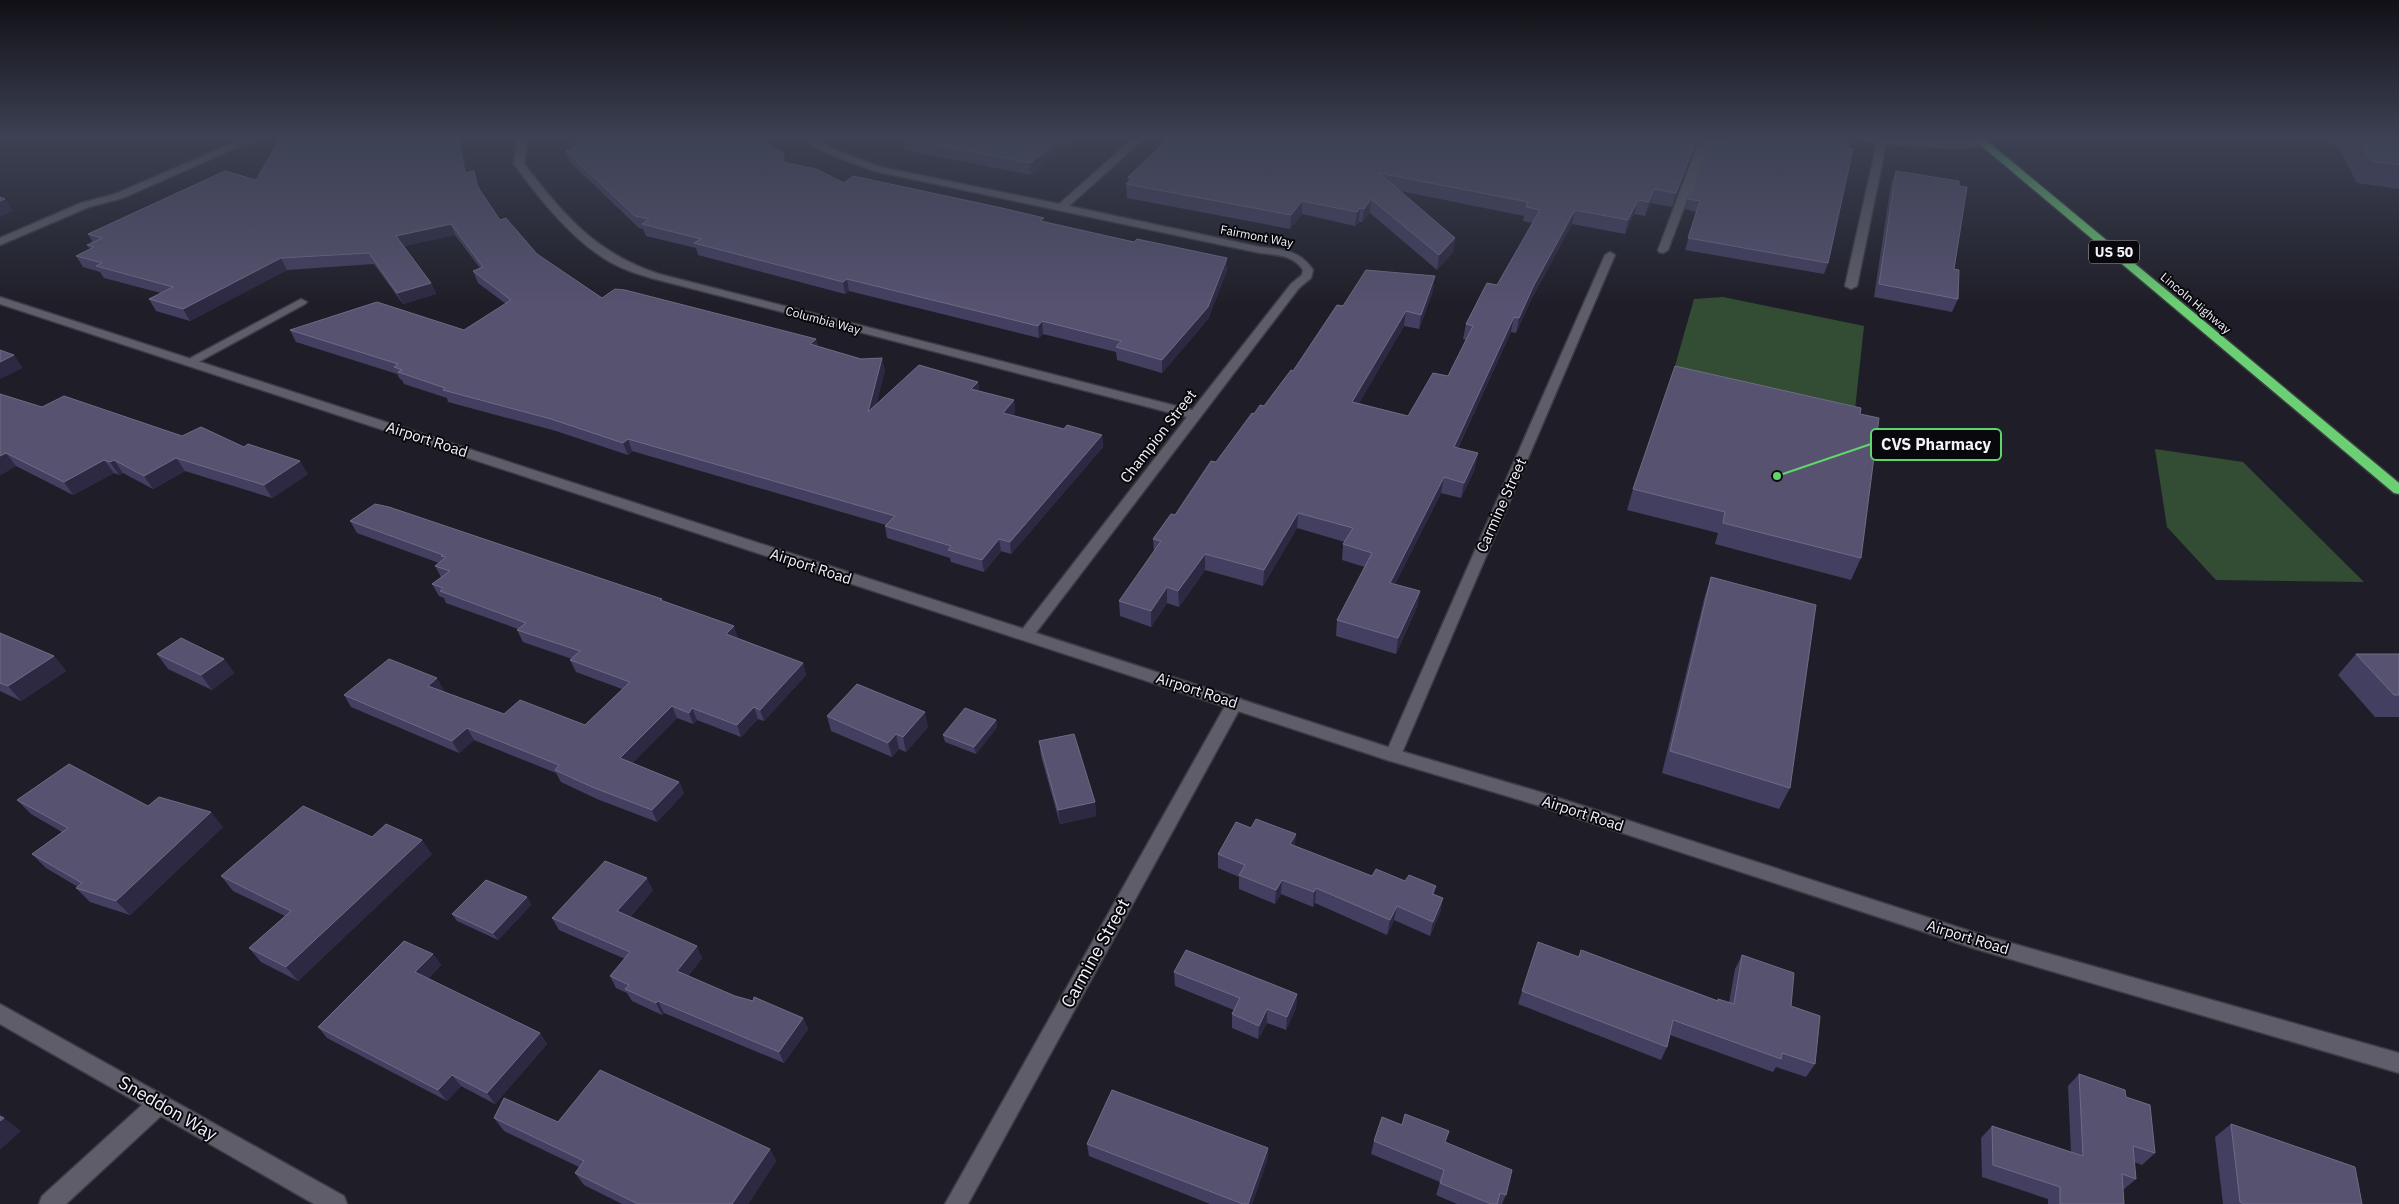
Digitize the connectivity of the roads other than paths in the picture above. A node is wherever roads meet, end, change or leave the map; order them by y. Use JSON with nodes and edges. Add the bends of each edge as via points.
{"nodes":[{"id":1,"x":128,"y":192,"type":"edge"},
{"id":2,"x":543,"y":192,"type":"edge"},
{"id":3,"x":986,"y":192,"type":"edge"},
{"id":4,"x":1079,"y":192,"type":"edge"},
{"id":5,"x":1685,"y":192,"type":"edge"},
{"id":6,"x":1871,"y":192,"type":"edge"},
{"id":7,"x":2042,"y":192,"type":"edge"},
{"id":8,"x":1061,"y":208,"type":"junction"},
{"id":9,"x":0,"y":242,"type":"edge"},
{"id":10,"x":1663,"y":250,"type":"dead end"},
{"id":11,"x":1610,"y":255,"type":"dead end"},
{"id":12,"x":1300,"y":258,"type":"joint"},
{"id":13,"x":1851,"y":286,"type":"dead end"},
{"id":14,"x":0,"y":300,"type":"edge"},
{"id":15,"x":301,"y":302,"type":"dead end"},
{"id":16,"x":189,"y":362,"type":"junction"},
{"id":17,"x":1195,"y":415,"type":"junction"},
{"id":18,"x":2399,"y":490,"type":"edge"},
{"id":19,"x":1026,"y":635,"type":"junction"},
{"id":20,"x":1235,"y":702,"type":"junction"},
{"id":21,"x":1393,"y":755,"type":"junction"},
{"id":22,"x":0,"y":1013,"type":"edge"},
{"id":23,"x":2399,"y":1063,"type":"edge"},
{"id":24,"x":160,"y":1103,"type":"junction"},
{"id":25,"x":50,"y":1204,"type":"edge"},
{"id":26,"x":336,"y":1204,"type":"edge"},
{"id":27,"x":956,"y":1204,"type":"edge"}],
"edges":[{"from":1,"to":9,"type":"street","via":[[85,205]]},
{"from":2,"to":17,"type":"street","name":"Columbia Way","via":[[584,237],[628,267]]},
{"from":3,"to":8,"type":"street","name":"Fairmont Way"},
{"from":4,"to":8,"type":"street"},
{"from":5,"to":10,"type":"street"},
{"from":6,"to":13,"type":"street"},
{"from":7,"to":18,"type":"highway","name":"Lincoln Highway","number":"US 50"},
{"from":8,"to":12,"type":"street","name":"Fairmont Way"},
{"from":11,"to":21,"type":"street","name":"Carmine Street"},
{"from":12,"to":17,"type":"street","name":"Champion Street","via":[[1308,270],[1307,276],[1295,286]]},
{"from":14,"to":16,"type":"street","name":"Airport Road"},
{"from":15,"to":16,"type":"street"},
{"from":16,"to":19,"type":"street","name":"Airport Road"},
{"from":17,"to":19,"type":"street","name":"Champion Street"},
{"from":19,"to":20,"type":"street","name":"Airport Road"},
{"from":20,"to":21,"type":"street","name":"Airport Road"},
{"from":20,"to":27,"type":"street","name":"Carmine Street"},
{"from":21,"to":23,"type":"street","name":"Airport Road","via":[[1540,799],[1976,940]]},
{"from":22,"to":24,"type":"street","name":"Sneddon Way"},
{"from":24,"to":25,"type":"street"},
{"from":24,"to":26,"type":"street","name":"Sneddon Way"}]}
